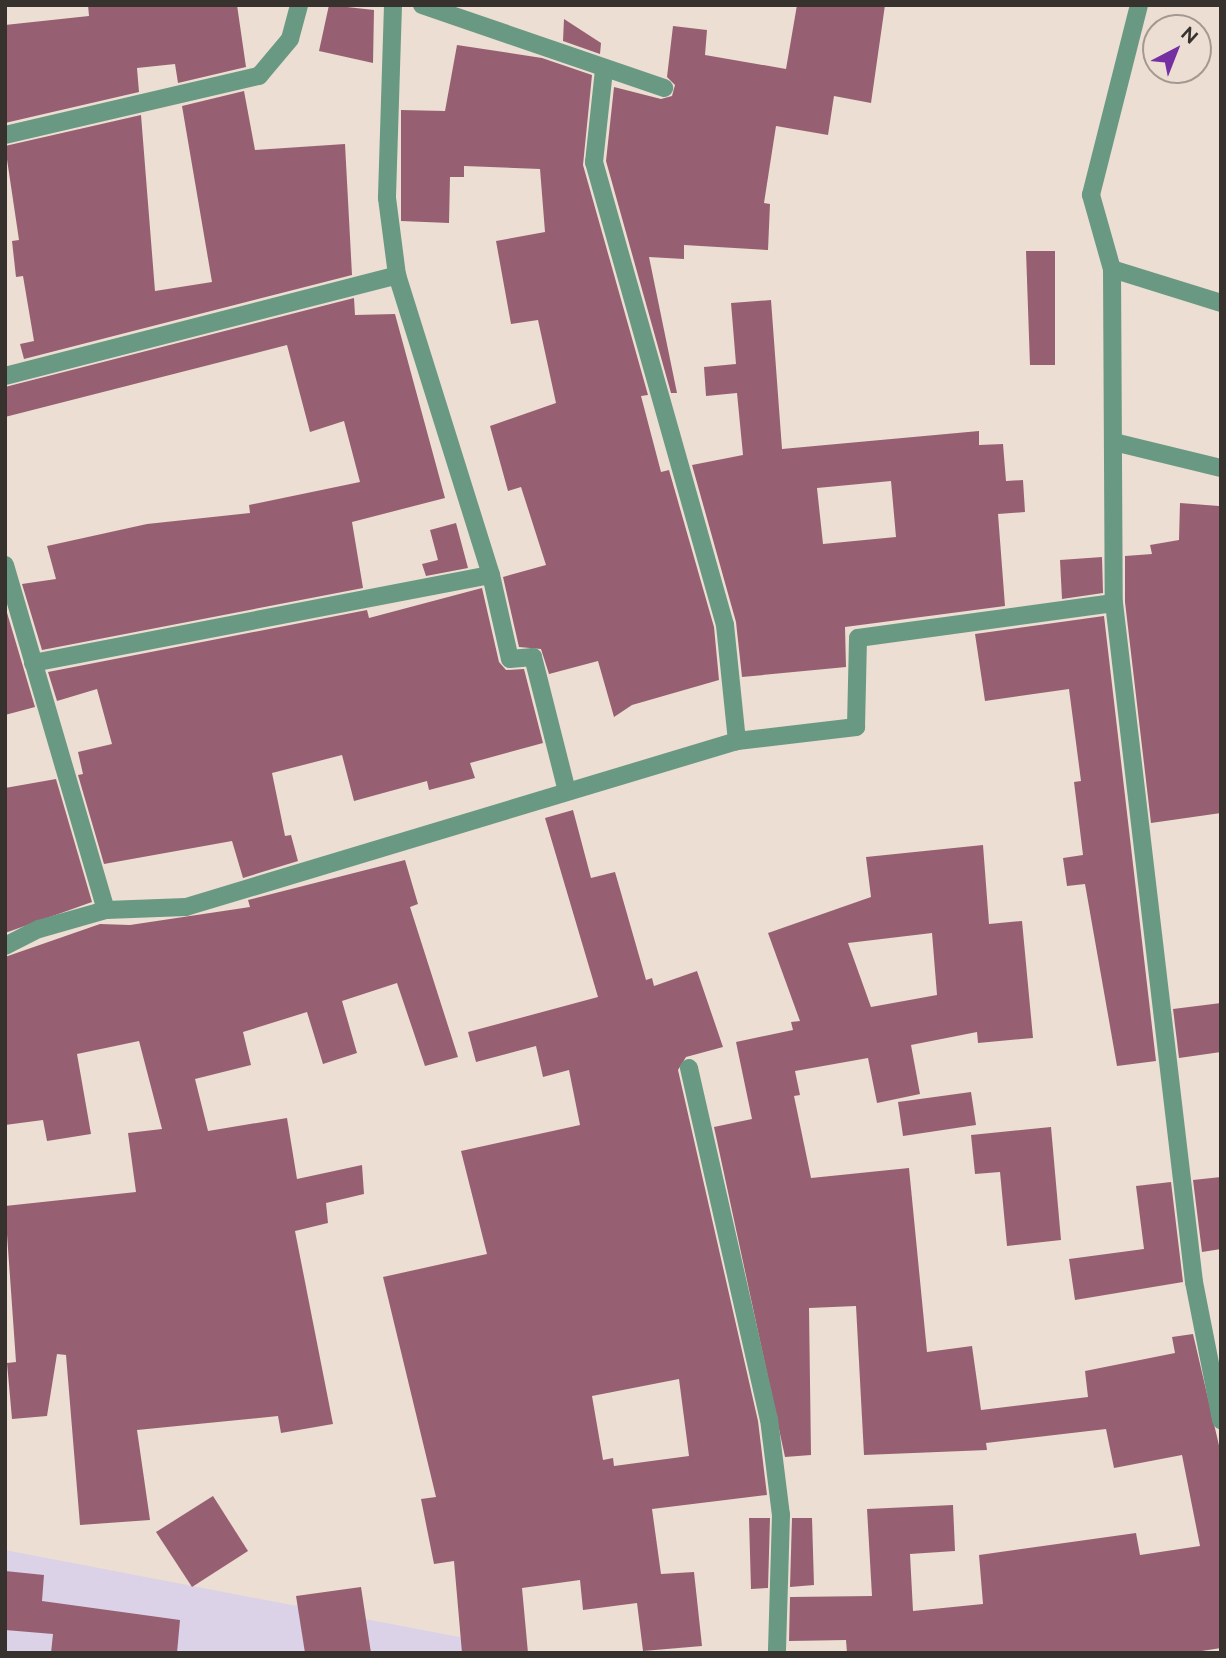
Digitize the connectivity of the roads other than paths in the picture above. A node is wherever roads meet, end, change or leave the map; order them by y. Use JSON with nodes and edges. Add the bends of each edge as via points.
{"nodes":[{"id":1,"x":299,"y":5,"type":"edge"},
{"id":2,"x":393,"y":5,"type":"edge"},
{"id":3,"x":422,"y":5,"type":"edge"},
{"id":4,"x":1139,"y":5,"type":"edge"},
{"id":5,"x":604,"y":70,"type":"junction"},
{"id":6,"x":664,"y":88,"type":"dead end"},
{"id":7,"x":5,"y":135,"type":"edge"},
{"id":8,"x":1112,"y":269,"type":"junction"},
{"id":9,"x":397,"y":275,"type":"junction"},
{"id":10,"x":1221,"y":303,"type":"edge"},
{"id":11,"x":5,"y":376,"type":"edge"},
{"id":12,"x":1114,"y":442,"type":"junction"},
{"id":13,"x":1221,"y":468,"type":"edge"},
{"id":14,"x":5,"y":565,"type":"edge"},
{"id":15,"x":491,"y":575,"type":"junction"},
{"id":16,"x":1114,"y":603,"type":"junction"},
{"id":17,"x":33,"y":663,"type":"junction"},
{"id":18,"x":737,"y":741,"type":"junction"},
{"id":19,"x":567,"y":791,"type":"junction"},
{"id":20,"x":106,"y":910,"type":"junction"},
{"id":21,"x":5,"y":946,"type":"edge"},
{"id":22,"x":689,"y":1068,"type":"dead end"},
{"id":23,"x":1221,"y":1420,"type":"edge"},
{"id":24,"x":777,"y":1653,"type":"edge"}],
"edges":[{"from":1,"to":7,"type":"street","via":[[290,39],[259,76]]},
{"from":2,"to":9,"type":"street","via":[[387,198]]},
{"from":3,"to":5,"type":"street"},
{"from":4,"to":8,"type":"street","via":[[1091,195]]},
{"from":5,"to":6,"type":"street"},
{"from":5,"to":18,"type":"street","via":[[594,162],[725,625]]},
{"from":8,"to":10,"type":"street"},
{"from":8,"to":12,"type":"street","via":[[1109,358]]},
{"from":9,"to":11,"type":"street"},
{"from":9,"to":15,"type":"street"},
{"from":12,"to":13,"type":"street"},
{"from":12,"to":16,"type":"street"},
{"from":14,"to":17,"type":"street"},
{"from":15,"to":17,"type":"street"},
{"from":15,"to":19,"type":"street","via":[[510,659],[533,657]]},
{"from":16,"to":18,"type":"street","via":[[858,638],[856,727]]},
{"from":16,"to":23,"type":"street","via":[[1194,1282]]},
{"from":17,"to":20,"type":"street"},
{"from":18,"to":19,"type":"street"},
{"from":19,"to":20,"type":"street","via":[[186,907]]},
{"from":20,"to":21,"type":"street","via":[[39,929]]},
{"from":22,"to":24,"type":"street","via":[[769,1419],[781,1515]]}]}
